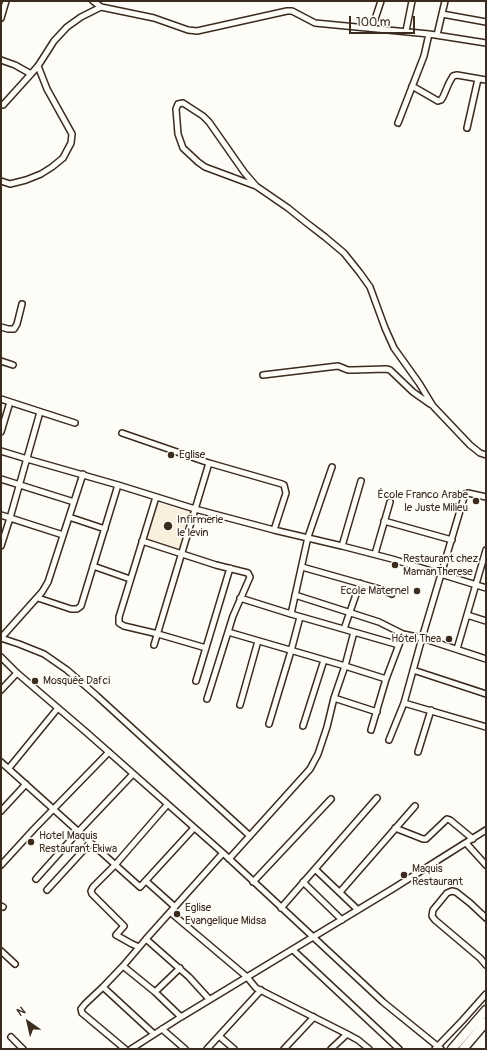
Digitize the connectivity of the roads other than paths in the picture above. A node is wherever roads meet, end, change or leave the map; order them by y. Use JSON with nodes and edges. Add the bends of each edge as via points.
{"nodes":[{"id":1,"x":6,"y":1,"type":"edge"},
{"id":2,"x":93,"y":1,"type":"edge"},
{"id":3,"x":381,"y":1,"type":"edge"},
{"id":4,"x":412,"y":1,"type":"edge"},
{"id":5,"x":445,"y":1,"type":"edge"},
{"id":6,"x":101,"y":7,"type":"junction"},
{"id":7,"x":442,"y":14,"type":"junction"},
{"id":8,"x":1,"y":18,"type":"edge"},
{"id":9,"x":486,"y":22,"type":"edge"},
{"id":10,"x":372,"y":28,"type":"junction"},
{"id":11,"x":406,"y":31,"type":"junction"},
{"id":12,"x":429,"y":34,"type":"junction"},
{"id":13,"x":437,"y":35,"type":"junction"},
{"id":14,"x":486,"y":43,"type":"edge"},
{"id":15,"x":1,"y":60,"type":"edge"},
{"id":16,"x":38,"y":66,"type":"junction"},
{"id":17,"x":31,"y":74,"type":"junction"},
{"id":18,"x":478,"y":79,"type":"junction"},
{"id":19,"x":486,"y":80,"type":"edge"},
{"id":20,"x":412,"y":86,"type":"junction"},
{"id":21,"x":2,"y":106,"type":"edge"},
{"id":22,"x":398,"y":123,"type":"dead end"},
{"id":23,"x":468,"y":128,"type":"dead end"},
{"id":24,"x":1,"y":181,"type":"edge"},
{"id":25,"x":256,"y":186,"type":"junction"},
{"id":26,"x":22,"y":304,"type":"dead end"},
{"id":27,"x":1,"y":327,"type":"edge"},
{"id":28,"x":1,"y":361,"type":"edge"},
{"id":29,"x":13,"y":365,"type":"dead end"},
{"id":30,"x":263,"y":375,"type":"dead end"},
{"id":31,"x":1,"y":399,"type":"edge"},
{"id":32,"x":10,"y":402,"type":"junction"},
{"id":33,"x":433,"y":406,"type":"junction"},
{"id":34,"x":40,"y":412,"type":"junction"},
{"id":35,"x":75,"y":423,"type":"dead end"},
{"id":36,"x":1,"y":432,"type":"edge"},
{"id":37,"x":122,"y":433,"type":"dead end"},
{"id":38,"x":1,"y":451,"type":"edge"},
{"id":39,"x":486,"y":455,"type":"edge"},
{"id":40,"x":28,"y":459,"type":"junction"},
{"id":41,"x":209,"y":463,"type":"junction"},
{"id":42,"x":332,"y":467,"type":"dead end"},
{"id":43,"x":83,"y":474,"type":"junction"},
{"id":44,"x":1,"y":479,"type":"edge"},
{"id":45,"x":361,"y":481,"type":"dead end"},
{"id":46,"x":20,"y":485,"type":"junction"},
{"id":47,"x":118,"y":485,"type":"junction"},
{"id":48,"x":156,"y":497,"type":"junction"},
{"id":49,"x":486,"y":497,"type":"edge"},
{"id":50,"x":74,"y":502,"type":"junction"},
{"id":51,"x":390,"y":502,"type":"dead end"},
{"id":52,"x":195,"y":509,"type":"junction"},
{"id":53,"x":1,"y":515,"type":"edge"},
{"id":54,"x":69,"y":517,"type":"junction"},
{"id":55,"x":10,"y":518,"type":"junction"},
{"id":56,"x":384,"y":521,"type":"junction"},
{"id":57,"x":105,"y":528,"type":"junction"},
{"id":58,"x":274,"y":530,"type":"junction"},
{"id":59,"x":64,"y":535,"type":"junction"},
{"id":60,"x":308,"y":537,"type":"junction"},
{"id":61,"x":452,"y":540,"type":"junction"},
{"id":62,"x":142,"y":541,"type":"junction"},
{"id":63,"x":1,"y":546,"type":"edge"},
{"id":64,"x":342,"y":546,"type":"junction"},
{"id":65,"x":486,"y":550,"type":"edge"},
{"id":66,"x":182,"y":554,"type":"junction"},
{"id":67,"x":375,"y":554,"type":"junction"},
{"id":68,"x":93,"y":566,"type":"junction"},
{"id":69,"x":302,"y":567,"type":"junction"},
{"id":70,"x":230,"y":568,"type":"junction"},
{"id":71,"x":442,"y":574,"type":"junction"},
{"id":72,"x":130,"y":579,"type":"junction"},
{"id":73,"x":360,"y":583,"type":"junction"},
{"id":74,"x":476,"y":585,"type":"junction"},
{"id":75,"x":486,"y":588,"type":"edge"},
{"id":76,"x":392,"y":594,"type":"dead end"},
{"id":77,"x":295,"y":595,"type":"junction"},
{"id":78,"x":38,"y":598,"type":"junction"},
{"id":79,"x":240,"y":598,"type":"junction"},
{"id":80,"x":350,"y":613,"type":"junction"},
{"id":81,"x":291,"y":614,"type":"junction"},
{"id":82,"x":467,"y":615,"type":"junction"},
{"id":83,"x":300,"y":617,"type":"junction"},
{"id":84,"x":486,"y":621,"type":"edge"},
{"id":85,"x":344,"y":629,"type":"junction"},
{"id":86,"x":228,"y":632,"type":"junction"},
{"id":87,"x":354,"y":632,"type":"junction"},
{"id":88,"x":158,"y":634,"type":"junction"},
{"id":89,"x":402,"y":634,"type":"junction"},
{"id":90,"x":1,"y":638,"type":"edge"},
{"id":91,"x":422,"y":638,"type":"junction"},
{"id":92,"x":258,"y":641,"type":"junction"},
{"id":93,"x":154,"y":645,"type":"dead end"},
{"id":94,"x":398,"y":645,"type":"junction"},
{"id":95,"x":206,"y":648,"type":"junction"},
{"id":96,"x":457,"y":649,"type":"junction"},
{"id":97,"x":291,"y":651,"type":"junction"},
{"id":98,"x":1,"y":658,"type":"edge"},
{"id":99,"x":486,"y":658,"type":"edge"},
{"id":100,"x":324,"y":660,"type":"junction"},
{"id":101,"x":345,"y":666,"type":"junction"},
{"id":102,"x":413,"y":670,"type":"junction"},
{"id":103,"x":17,"y":673,"type":"junction"},
{"id":104,"x":386,"y":679,"type":"junction"},
{"id":105,"x":196,"y":681,"type":"dead end"},
{"id":106,"x":1,"y":690,"type":"edge"},
{"id":107,"x":486,"y":694,"type":"edge"},
{"id":108,"x":334,"y":698,"type":"junction"},
{"id":109,"x":208,"y":699,"type":"dead end"},
{"id":110,"x":404,"y":703,"type":"junction"},
{"id":111,"x":240,"y":705,"type":"dead end"},
{"id":112,"x":58,"y":708,"type":"junction"},
{"id":113,"x":431,"y":710,"type":"junction"},
{"id":114,"x":377,"y":712,"type":"junction"},
{"id":115,"x":268,"y":724,"type":"dead end"},
{"id":116,"x":304,"y":726,"type":"dead end"},
{"id":117,"x":486,"y":727,"type":"edge"},
{"id":118,"x":371,"y":730,"type":"dead end"},
{"id":119,"x":389,"y":740,"type":"dead end"},
{"id":120,"x":109,"y":752,"type":"junction"},
{"id":121,"x":418,"y":752,"type":"dead end"},
{"id":122,"x":1,"y":762,"type":"edge"},
{"id":123,"x":9,"y":768,"type":"junction"},
{"id":124,"x":132,"y":774,"type":"junction"},
{"id":125,"x":26,"y":784,"type":"junction"},
{"id":126,"x":377,"y":798,"type":"dead end"},
{"id":127,"x":331,"y":799,"type":"dead end"},
{"id":128,"x":167,"y":805,"type":"junction"},
{"id":129,"x":415,"y":806,"type":"dead end"},
{"id":130,"x":54,"y":809,"type":"junction"},
{"id":131,"x":1,"y":811,"type":"edge"},
{"id":132,"x":194,"y":828,"type":"junction"},
{"id":133,"x":395,"y":828,"type":"junction"},
{"id":134,"x":78,"y":832,"type":"junction"},
{"id":135,"x":485,"y":833,"type":"edge"},
{"id":136,"x":250,"y":836,"type":"junction"},
{"id":137,"x":473,"y":839,"type":"junction"},
{"id":138,"x":90,"y":843,"type":"junction"},
{"id":139,"x":466,"y":843,"type":"junction"},
{"id":140,"x":223,"y":853,"type":"junction"},
{"id":141,"x":228,"y":859,"type":"junction"},
{"id":142,"x":1,"y":865,"type":"edge"},
{"id":143,"x":115,"y":865,"type":"junction"},
{"id":144,"x":486,"y":865,"type":"edge"},
{"id":145,"x":315,"y":868,"type":"junction"},
{"id":146,"x":36,"y":879,"type":"dead end"},
{"id":147,"x":146,"y":881,"type":"junction"},
{"id":148,"x":253,"y":882,"type":"junction"},
{"id":149,"x":303,"y":882,"type":"junction"},
{"id":150,"x":47,"y":890,"type":"dead end"},
{"id":151,"x":340,"y":892,"type":"junction"},
{"id":152,"x":175,"y":907,"type":"junction"},
{"id":153,"x":281,"y":908,"type":"junction"},
{"id":154,"x":358,"y":910,"type":"junction"},
{"id":155,"x":170,"y":912,"type":"junction"},
{"id":156,"x":486,"y":918,"type":"edge"},
{"id":157,"x":342,"y":920,"type":"junction"},
{"id":158,"x":146,"y":938,"type":"junction"},
{"id":159,"x":313,"y":938,"type":"junction"},
{"id":160,"x":139,"y":947,"type":"junction"},
{"id":161,"x":293,"y":950,"type":"junction"},
{"id":162,"x":1,"y":951,"type":"edge"},
{"id":163,"x":16,"y":964,"type":"dead end"},
{"id":164,"x":486,"y":965,"type":"edge"},
{"id":165,"x":123,"y":966,"type":"junction"},
{"id":166,"x":180,"y":968,"type":"junction"},
{"id":167,"x":247,"y":977,"type":"junction"},
{"id":168,"x":103,"y":987,"type":"junction"},
{"id":169,"x":261,"y":990,"type":"junction"},
{"id":170,"x":155,"y":992,"type":"junction"},
{"id":171,"x":486,"y":994,"type":"edge"},
{"id":172,"x":209,"y":999,"type":"junction"},
{"id":173,"x":486,"y":1010,"type":"edge"},
{"id":174,"x":314,"y":1016,"type":"junction"},
{"id":175,"x":181,"y":1017,"type":"junction"},
{"id":176,"x":486,"y":1022,"type":"edge"},
{"id":177,"x":162,"y":1029,"type":"junction"},
{"id":178,"x":154,"y":1034,"type":"junction"},
{"id":179,"x":347,"y":1034,"type":"junction"},
{"id":180,"x":11,"y":1036,"type":"dead end"},
{"id":181,"x":219,"y":1036,"type":"junction"},
{"id":182,"x":438,"y":1048,"type":"edge"},
{"id":183,"x":23,"y":1049,"type":"edge"},
{"id":184,"x":125,"y":1049,"type":"edge"},
{"id":185,"x":131,"y":1049,"type":"edge"},
{"id":186,"x":185,"y":1049,"type":"edge"},
{"id":187,"x":207,"y":1049,"type":"edge"},
{"id":188,"x":234,"y":1049,"type":"edge"},
{"id":189,"x":284,"y":1049,"type":"edge"},
{"id":190,"x":331,"y":1049,"type":"edge"},
{"id":191,"x":368,"y":1049,"type":"edge"},
{"id":192,"x":399,"y":1049,"type":"edge"},
{"id":193,"x":452,"y":1049,"type":"edge"},
{"id":194,"x":462,"y":1049,"type":"edge"}],
"edges":[{"from":1,"to":8,"type":"street"},
{"from":2,"to":6,"type":"street"},
{"from":3,"to":10,"type":"street"},
{"from":4,"to":11,"type":"street"},
{"from":5,"to":7,"type":"street"},
{"from":6,"to":10,"type":"street","via":[[154,18],[188,30],[287,11],[315,23]]},
{"from":6,"to":16,"type":"street","via":[[66,27]]},
{"from":7,"to":9,"type":"street"},
{"from":7,"to":13,"type":"street"},
{"from":10,"to":11,"type":"street"},
{"from":11,"to":12,"type":"street"},
{"from":12,"to":13,"type":"street"},
{"from":12,"to":20,"type":"street","via":[[424,56]]},
{"from":13,"to":14,"type":"street"},
{"from":15,"to":17,"type":"street"},
{"from":16,"to":17,"type":"street"},
{"from":16,"to":24,"type":"street","via":[[47,89],[72,134],[71,143],[63,158],[41,174],[10,184]]},
{"from":17,"to":21,"type":"street"},
{"from":18,"to":19,"type":"street"},
{"from":18,"to":20,"type":"street","via":[[453,76],[443,97],[438,101]]},
{"from":18,"to":23,"type":"street"},
{"from":20,"to":22,"type":"street"},
{"from":25,"to":25,"type":"street","via":[[205,166],[183,148],[178,134],[178,104],[183,103],[209,122]]},
{"from":25,"to":33,"type":"street","via":[[325,237],[344,253],[360,272],[370,287],[394,348]]},
{"from":26,"to":27,"type":"street","via":[[14,329]]},
{"from":28,"to":29,"type":"street"},
{"from":30,"to":33,"type":"street","via":[[338,366],[348,370],[386,369]]},
{"from":31,"to":32,"type":"street"},
{"from":32,"to":34,"type":"street"},
{"from":32,"to":36,"type":"street"},
{"from":33,"to":39,"type":"street","via":[[470,446]]},
{"from":34,"to":35,"type":"street"},
{"from":34,"to":40,"type":"street"},
{"from":37,"to":41,"type":"street"},
{"from":38,"to":40,"type":"street"},
{"from":40,"to":43,"type":"street"},
{"from":40,"to":46,"type":"street"},
{"from":41,"to":52,"type":"street"},
{"from":41,"to":58,"type":"street","via":[[284,485],[286,493]]},
{"from":42,"to":60,"type":"street"},
{"from":43,"to":47,"type":"street"},
{"from":43,"to":50,"type":"street"},
{"from":44,"to":46,"type":"street"},
{"from":45,"to":64,"type":"street"},
{"from":46,"to":50,"type":"street"},
{"from":46,"to":55,"type":"street"},
{"from":47,"to":48,"type":"street"},
{"from":47,"to":57,"type":"street"},
{"from":48,"to":52,"type":"street"},
{"from":48,"to":62,"type":"street"},
{"from":49,"to":61,"type":"street","via":[[465,494]]},
{"from":50,"to":54,"type":"street"},
{"from":51,"to":56,"type":"street"},
{"from":52,"to":58,"type":"street"},
{"from":52,"to":66,"type":"street"},
{"from":53,"to":55,"type":"street"},
{"from":54,"to":57,"type":"street"},
{"from":54,"to":59,"type":"street"},
{"from":55,"to":59,"type":"street"},
{"from":55,"to":63,"type":"street"},
{"from":56,"to":61,"type":"street"},
{"from":56,"to":67,"type":"street"},
{"from":57,"to":68,"type":"street"},
{"from":58,"to":60,"type":"street"},
{"from":59,"to":78,"type":"street","via":[[48,582]]},
{"from":60,"to":64,"type":"street"},
{"from":60,"to":69,"type":"street"},
{"from":61,"to":71,"type":"street"},
{"from":62,"to":66,"type":"street"},
{"from":62,"to":72,"type":"street"},
{"from":64,"to":67,"type":"street"},
{"from":65,"to":74,"type":"street"},
{"from":66,"to":70,"type":"street"},
{"from":66,"to":88,"type":"street"},
{"from":67,"to":71,"type":"street"},
{"from":68,"to":72,"type":"street"},
{"from":68,"to":78,"type":"street","via":[[81,606],[77,609]]},
{"from":69,"to":73,"type":"street"},
{"from":69,"to":77,"type":"street"},
{"from":70,"to":79,"type":"street","via":[[248,573],[250,577]]},
{"from":70,"to":95,"type":"street"},
{"from":71,"to":74,"type":"street"},
{"from":71,"to":91,"type":"street"},
{"from":72,"to":88,"type":"street","via":[[119,617],[120,623]]},
{"from":73,"to":76,"type":"street"},
{"from":73,"to":80,"type":"street"},
{"from":74,"to":75,"type":"street"},
{"from":74,"to":82,"type":"street"},
{"from":77,"to":80,"type":"street"},
{"from":77,"to":81,"type":"street"},
{"from":78,"to":90,"type":"street"},
{"from":79,"to":81,"type":"street"},
{"from":79,"to":86,"type":"street"},
{"from":80,"to":85,"type":"street"},
{"from":80,"to":89,"type":"street","via":[[379,622]]},
{"from":81,"to":83,"type":"street"},
{"from":82,"to":84,"type":"street"},
{"from":82,"to":96,"type":"street"},
{"from":83,"to":85,"type":"street"},
{"from":83,"to":97,"type":"street"},
{"from":85,"to":87,"type":"street"},
{"from":86,"to":92,"type":"street"},
{"from":86,"to":109,"type":"street"},
{"from":87,"to":94,"type":"street"},
{"from":87,"to":101,"type":"street"},
{"from":88,"to":93,"type":"street"},
{"from":88,"to":95,"type":"street"},
{"from":89,"to":91,"type":"street"},
{"from":89,"to":94,"type":"street"},
{"from":90,"to":136,"type":"street","via":[[44,654],[67,670]]},
{"from":91,"to":96,"type":"street"},
{"from":91,"to":102,"type":"street"},
{"from":92,"to":97,"type":"street"},
{"from":92,"to":111,"type":"street"},
{"from":94,"to":104,"type":"street"},
{"from":95,"to":105,"type":"street"},
{"from":96,"to":99,"type":"street"},
{"from":97,"to":100,"type":"street"},
{"from":97,"to":115,"type":"street"},
{"from":98,"to":103,"type":"street"},
{"from":100,"to":101,"type":"street"},
{"from":100,"to":116,"type":"street"},
{"from":101,"to":104,"type":"street"},
{"from":101,"to":108,"type":"street"},
{"from":102,"to":107,"type":"street"},
{"from":102,"to":110,"type":"street"},
{"from":103,"to":106,"type":"street"},
{"from":103,"to":112,"type":"street"},
{"from":104,"to":114,"type":"street"},
{"from":108,"to":114,"type":"street"},
{"from":108,"to":136,"type":"street","via":[[318,754],[310,769]]},
{"from":110,"to":113,"type":"street"},
{"from":110,"to":119,"type":"street"},
{"from":112,"to":120,"type":"street"},
{"from":112,"to":123,"type":"street"},
{"from":113,"to":117,"type":"street"},
{"from":113,"to":121,"type":"street"},
{"from":114,"to":118,"type":"street"},
{"from":120,"to":124,"type":"street"},
{"from":120,"to":130,"type":"street"},
{"from":122,"to":123,"type":"street"},
{"from":123,"to":125,"type":"street"},
{"from":124,"to":128,"type":"street"},
{"from":124,"to":134,"type":"street"},
{"from":125,"to":130,"type":"street"},
{"from":125,"to":131,"type":"street"},
{"from":126,"to":145,"type":"street"},
{"from":127,"to":148,"type":"street"},
{"from":128,"to":132,"type":"street"},
{"from":128,"to":143,"type":"street"},
{"from":129,"to":133,"type":"street"},
{"from":130,"to":134,"type":"street"},
{"from":130,"to":142,"type":"street"},
{"from":132,"to":140,"type":"street"},
{"from":132,"to":147,"type":"street"},
{"from":133,"to":137,"type":"street","via":[[426,839],[447,819]]},
{"from":133,"to":151,"type":"street"},
{"from":134,"to":138,"type":"street"},
{"from":134,"to":146,"type":"street"},
{"from":135,"to":137,"type":"street"},
{"from":136,"to":141,"type":"street"},
{"from":137,"to":139,"type":"street"},
{"from":138,"to":143,"type":"street"},
{"from":138,"to":150,"type":"street"},
{"from":139,"to":144,"type":"street"},
{"from":139,"to":154,"type":"street"},
{"from":140,"to":141,"type":"street"},
{"from":140,"to":152,"type":"street"},
{"from":141,"to":148,"type":"street"},
{"from":143,"to":147,"type":"street","via":[[140,887]]},
{"from":143,"to":160,"type":"street","via":[[91,891],[123,924],[116,935]]},
{"from":145,"to":149,"type":"street"},
{"from":145,"to":151,"type":"street"},
{"from":147,"to":152,"type":"street"},
{"from":148,"to":153,"type":"street"},
{"from":149,"to":153,"type":"street"},
{"from":149,"to":157,"type":"street"},
{"from":151,"to":154,"type":"street"},
{"from":152,"to":155,"type":"street"},
{"from":153,"to":159,"type":"street"},
{"from":154,"to":157,"type":"street"},
{"from":155,"to":158,"type":"street"},
{"from":155,"to":167,"type":"street"},
{"from":156,"to":164,"type":"street","via":[[452,891],[447,893],[433,910],[432,916]]},
{"from":157,"to":159,"type":"street"},
{"from":158,"to":160,"type":"street"},
{"from":158,"to":166,"type":"street"},
{"from":159,"to":161,"type":"street"},
{"from":159,"to":182,"type":"street"},
{"from":160,"to":165,"type":"street"},
{"from":161,"to":167,"type":"street"},
{"from":161,"to":192,"type":"street"},
{"from":162,"to":163,"type":"street"},
{"from":165,"to":168,"type":"street"},
{"from":165,"to":170,"type":"street"},
{"from":166,"to":170,"type":"street"},
{"from":166,"to":172,"type":"street"},
{"from":167,"to":169,"type":"street"},
{"from":167,"to":172,"type":"street"},
{"from":168,"to":178,"type":"street"},
{"from":168,"to":184,"type":"street","via":[[85,1004],[81,1009],[82,1013]]},
{"from":169,"to":174,"type":"street"},
{"from":169,"to":181,"type":"street"},
{"from":170,"to":175,"type":"street"},
{"from":171,"to":182,"type":"street"},
{"from":172,"to":175,"type":"street"},
{"from":173,"to":193,"type":"main road"},
{"from":174,"to":179,"type":"street"},
{"from":174,"to":189,"type":"street"},
{"from":175,"to":177,"type":"street"},
{"from":176,"to":194,"type":"main road"},
{"from":177,"to":178,"type":"street"},
{"from":177,"to":186,"type":"street"},
{"from":178,"to":185,"type":"street"},
{"from":179,"to":190,"type":"street"},
{"from":179,"to":191,"type":"street"},
{"from":180,"to":183,"type":"street"},
{"from":181,"to":187,"type":"street"},
{"from":181,"to":188,"type":"street"}]}
